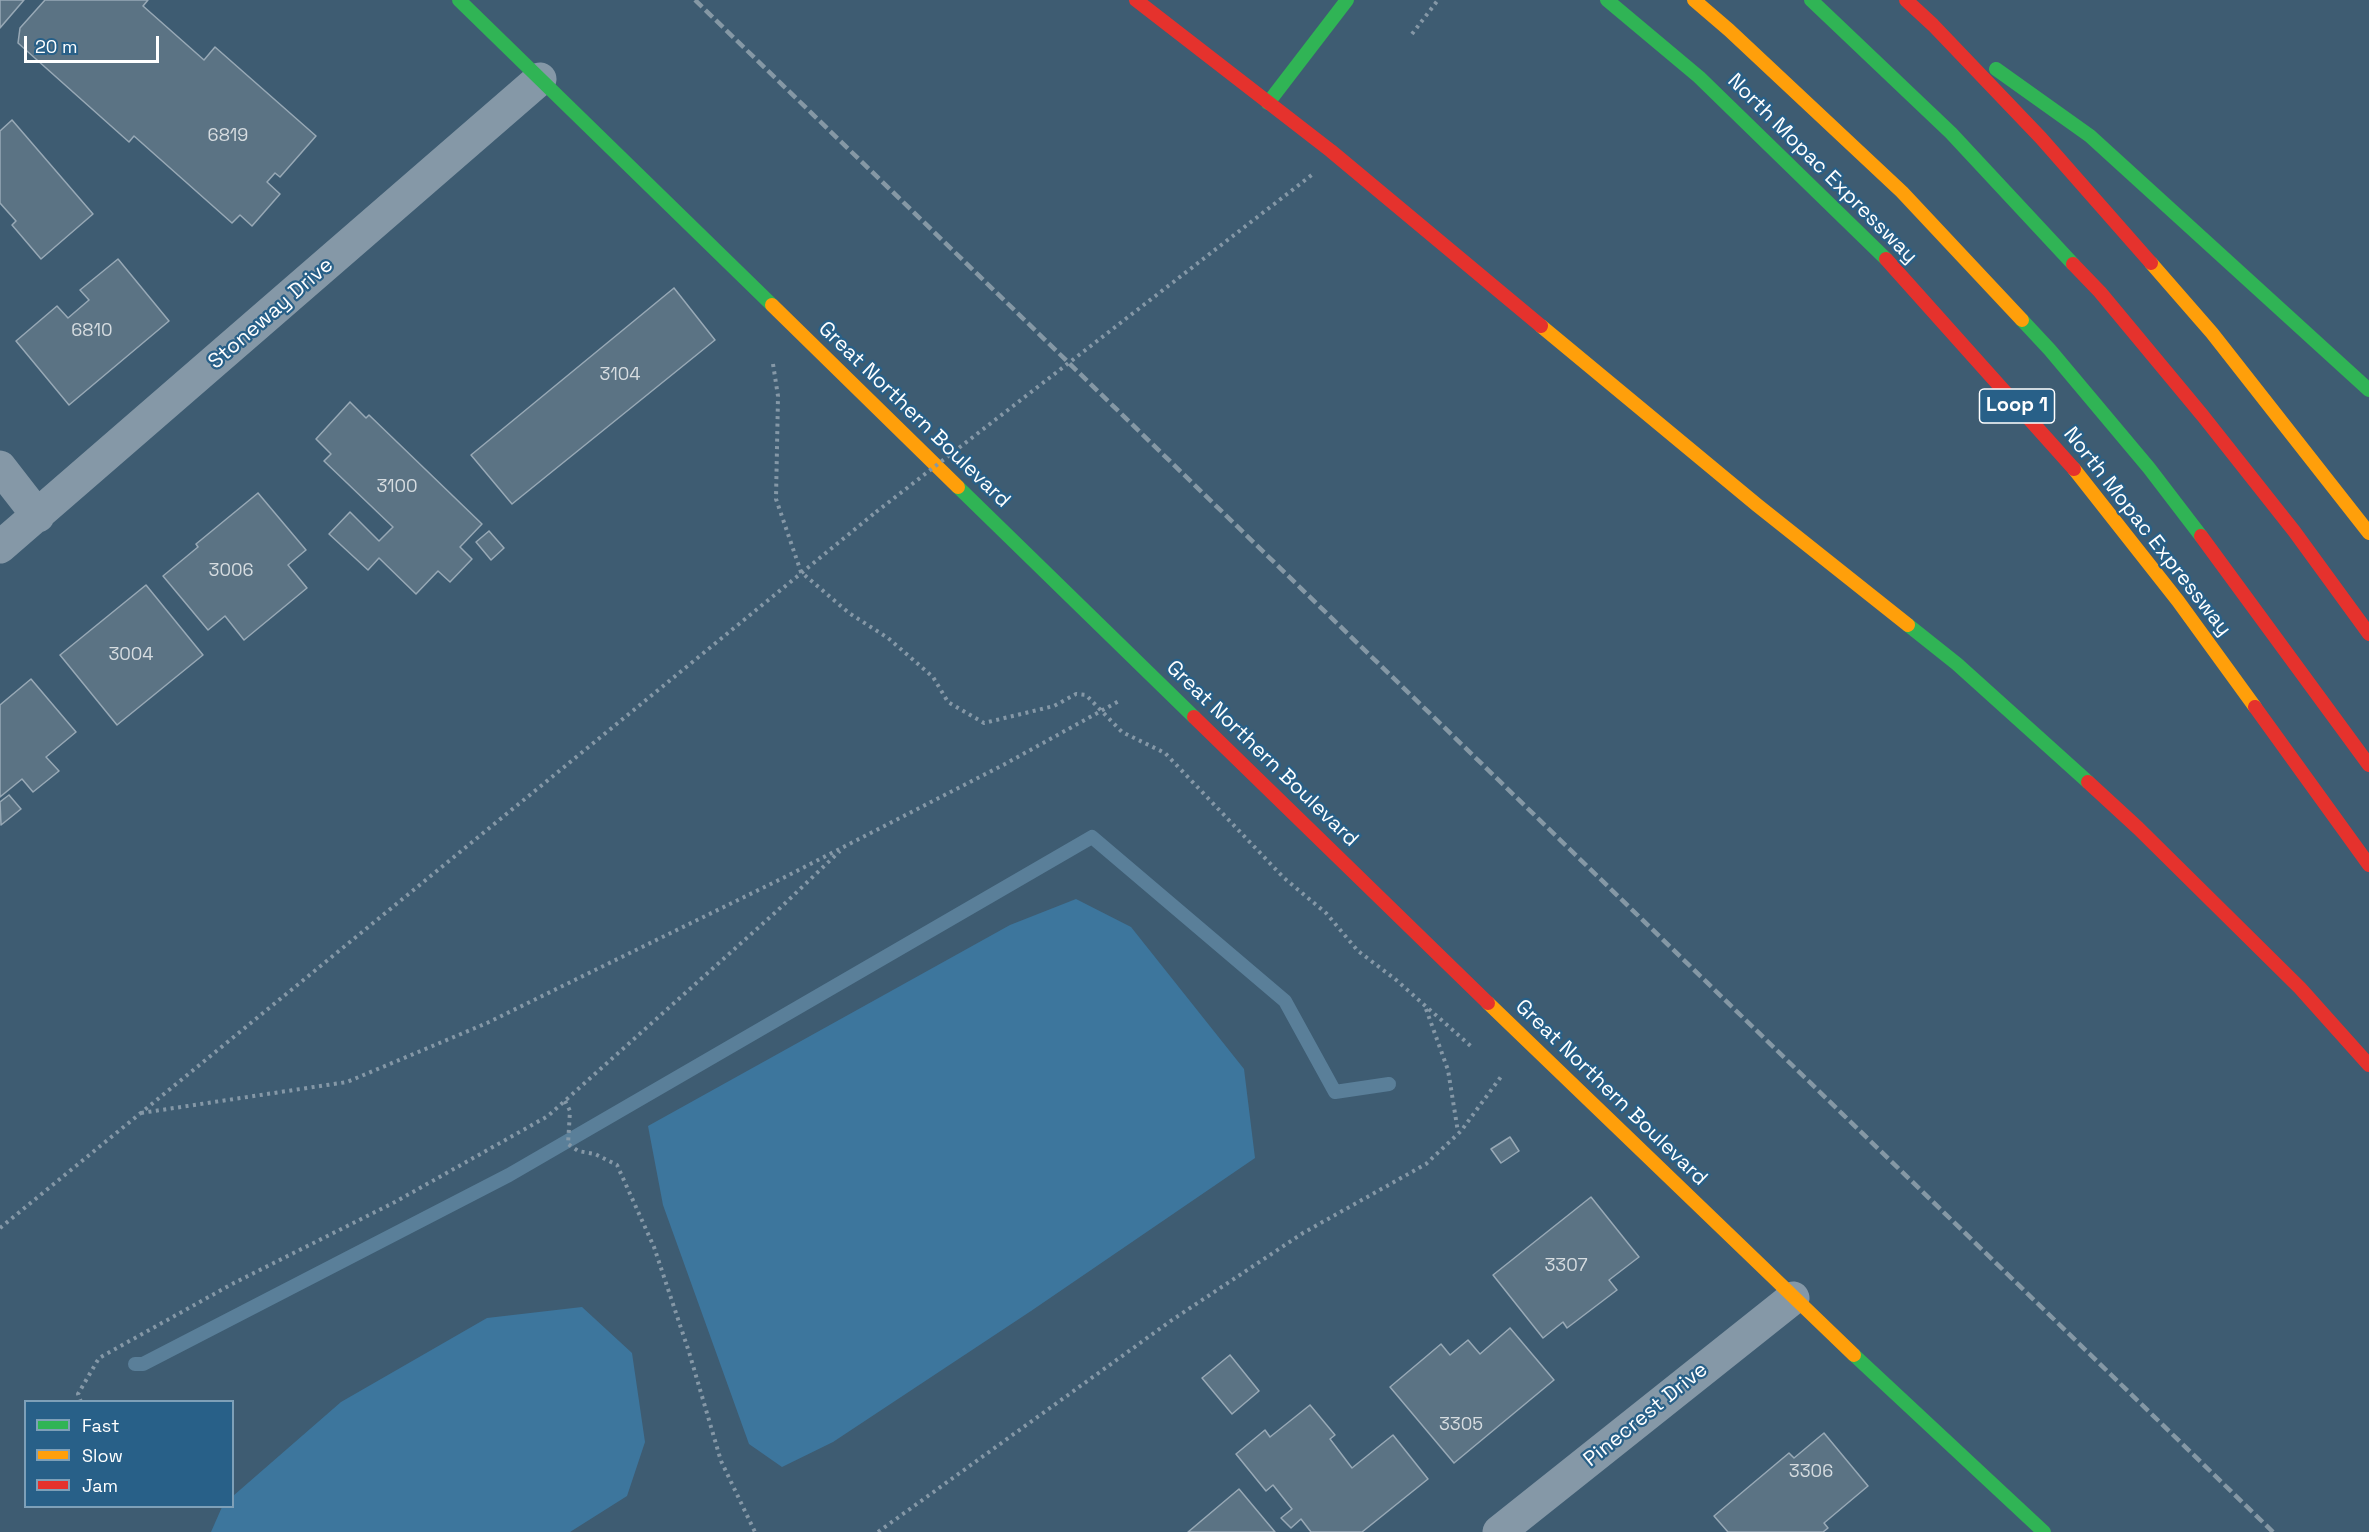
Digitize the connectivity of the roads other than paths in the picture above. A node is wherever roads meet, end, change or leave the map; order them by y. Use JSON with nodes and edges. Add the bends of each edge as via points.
{"nodes":[{"id":1,"x":459,"y":0,"type":"edge"},
{"id":2,"x":1136,"y":0,"type":"edge"},
{"id":3,"x":1347,"y":0,"type":"edge"},
{"id":4,"x":1606,"y":0,"type":"edge"},
{"id":5,"x":1694,"y":0,"type":"edge"},
{"id":6,"x":1811,"y":0,"type":"edge"},
{"id":7,"x":1906,"y":0,"type":"edge"},
{"id":8,"x":1933,"y":25,"type":"junction"},
{"id":9,"x":540,"y":79,"type":"junction"},
{"id":10,"x":1268,"y":102,"type":"junction"},
{"id":11,"x":2369,"y":390,"type":"edge"},
{"id":12,"x":0,"y":467,"type":"edge"},
{"id":13,"x":38,"y":516,"type":"junction"},
{"id":14,"x":2369,"y":533,"type":"edge"},
{"id":15,"x":0,"y":547,"type":"edge"},
{"id":16,"x":2369,"y":634,"type":"edge"},
{"id":17,"x":2369,"y":765,"type":"edge"},
{"id":18,"x":2369,"y":865,"type":"edge"},
{"id":19,"x":2369,"y":1065,"type":"edge"},
{"id":20,"x":1792,"y":1298,"type":"junction"},
{"id":21,"x":1499,"y":1532,"type":"edge"},
{"id":22,"x":2043,"y":1532,"type":"edge"}],
"edges":[{"from":1,"to":9,"type":"main road","name":"Great Northern Boulevard"},
{"from":2,"to":10,"type":"main road"},
{"from":3,"to":10,"type":"main road"},
{"from":4,"to":18,"type":"main road","name":"North Mopac Expressway","number":"Loop 1","via":[[1699,76],[1885,258],[2060,453],[2178,601]]},
{"from":5,"to":17,"type":"main road","via":[[1902,192],[2050,350],[2177,504]]},
{"from":6,"to":16,"type":"main road","via":[[1951,133],[2100,292],[2294,531]]},
{"from":7,"to":8,"type":"main road"},
{"from":8,"to":11,"type":"main road","via":[[2090,136]]},
{"from":8,"to":14,"type":"main road","via":[[2041,138],[2212,333]]},
{"from":9,"to":13,"type":"street","name":"Stoneway Drive"},
{"from":9,"to":20,"type":"main road","name":"Great Northern Boulevard"},
{"from":10,"to":19,"type":"main road","via":[[1757,505],[1957,664],[2138,828],[2300,988]]},
{"from":12,"to":13,"type":"street"},
{"from":13,"to":15,"type":"street","name":"Stoneway Drive"},
{"from":20,"to":21,"type":"street","name":"Pinecrest Drive"},
{"from":20,"to":22,"type":"main road","name":"Great Northern Boulevard"}]}
